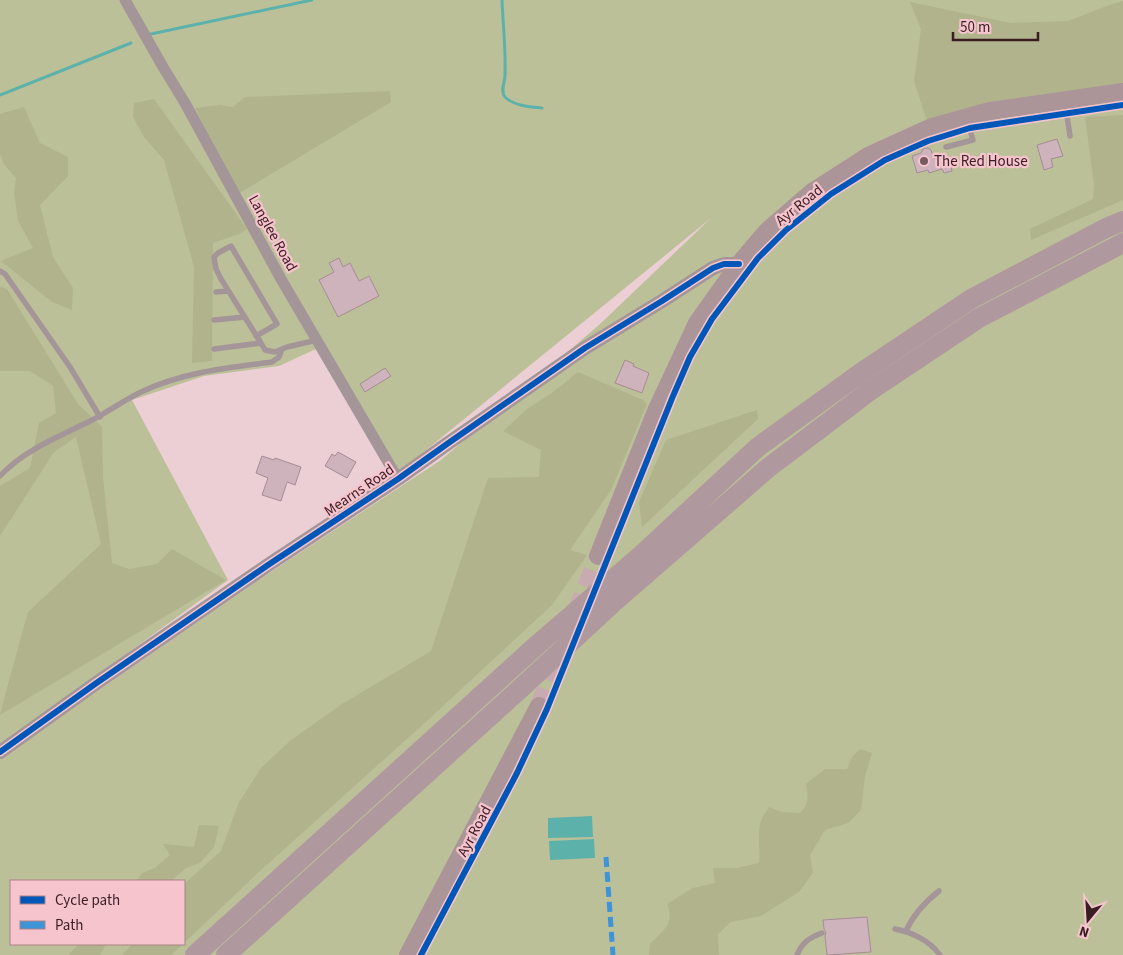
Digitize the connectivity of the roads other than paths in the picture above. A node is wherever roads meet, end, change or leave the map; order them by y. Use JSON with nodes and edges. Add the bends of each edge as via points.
{"nodes":[{"id":1,"x":125,"y":0,"type":"edge"},
{"id":2,"x":1123,"y":92,"type":"edge"},
{"id":3,"x":1064,"y":100,"type":"junction"},
{"id":4,"x":966,"y":118,"type":"junction"},
{"id":5,"x":1070,"y":136,"type":"dead end"},
{"id":6,"x":946,"y":148,"type":"dead end"},
{"id":7,"x":1123,"y":221,"type":"edge"},
{"id":8,"x":1123,"y":243,"type":"edge"},
{"id":9,"x":739,"y":264,"type":"junction"},
{"id":10,"x":0,"y":272,"type":"edge"},
{"id":11,"x":228,"y":291,"type":"junction"},
{"id":12,"x":216,"y":292,"type":"dead end"},
{"id":13,"x":245,"y":317,"type":"junction"},
{"id":14,"x":214,"y":320,"type":"dead end"},
{"id":15,"x":256,"y":336,"type":"junction"},
{"id":16,"x":317,"y":340,"type":"junction"},
{"id":17,"x":261,"y":343,"type":"junction"},
{"id":18,"x":214,"y":348,"type":"dead end"},
{"id":19,"x":282,"y":349,"type":"junction"},
{"id":20,"x":100,"y":417,"type":"junction"},
{"id":21,"x":0,"y":476,"type":"edge"},
{"id":22,"x":398,"y":479,"type":"junction"},
{"id":23,"x":598,"y":556,"type":"tunnel mouth"},
{"id":24,"x":539,"y":706,"type":"tunnel mouth"},
{"id":25,"x":0,"y":752,"type":"edge"},
{"id":26,"x":938,"y":891,"type":"dead end"},
{"id":27,"x":895,"y":928,"type":"dead end"},
{"id":28,"x":906,"y":931,"type":"junction"},
{"id":29,"x":822,"y":933,"type":"dead end"},
{"id":30,"x":195,"y":955,"type":"edge"},
{"id":31,"x":226,"y":955,"type":"edge"},
{"id":32,"x":408,"y":955,"type":"edge"},
{"id":33,"x":798,"y":955,"type":"edge"},
{"id":34,"x":940,"y":955,"type":"edge"}],
"edges":[{"from":1,"to":16,"type":"street","name":"Langlee Road"},
{"from":2,"to":3,"type":"main road","name":"Ayr Road"},
{"from":3,"to":4,"type":"main road","name":"Ayr Road","via":[[990,111]]},
{"from":3,"to":5,"type":"lane"},
{"from":4,"to":6,"type":"lane","via":[[973,140]]},
{"from":4,"to":9,"type":"main road","name":"Ayr Road","via":[[932,127],[852,166],[812,192],[767,231]]},
{"from":7,"to":30,"type":"highway","via":[[971,299],[862,372],[758,448]]},
{"from":8,"to":31,"type":"highway","via":[[979,318],[871,390],[768,468],[614,602]]},
{"from":9,"to":22,"type":"street","name":"Mearns Road","via":[[713,268],[586,348]]},
{"from":9,"to":23,"type":"main road","name":"Ayr Road","via":[[697,323],[674,370]]},
{"from":10,"to":20,"type":"lane","via":[[5,274],[65,360]]},
{"from":11,"to":12,"type":"lane"},
{"from":11,"to":13,"type":"lane"},
{"from":11,"to":15,"type":"lane","via":[[216,269],[214,257],[231,246],[277,324]]},
{"from":13,"to":14,"type":"lane"},
{"from":13,"to":15,"type":"lane"},
{"from":15,"to":17,"type":"lane"},
{"from":16,"to":19,"type":"lane"},
{"from":16,"to":22,"type":"street","name":"Langlee Road"},
{"from":17,"to":18,"type":"lane"},
{"from":17,"to":19,"type":"lane","via":[[265,350],[274,352]]},
{"from":19,"to":20,"type":"lane","via":[[272,362],[186,375],[141,392]]},
{"from":20,"to":21,"type":"lane","via":[[22,457]]},
{"from":22,"to":25,"type":"street","name":"Mearns Road"},
{"from":24,"to":32,"type":"main road","name":"Ayr Road"},
{"from":26,"to":28,"type":"lane","via":[[916,914]]},
{"from":27,"to":28,"type":"lane"},
{"from":28,"to":34,"type":"lane"},
{"from":29,"to":33,"type":"lane","via":[[805,942]]}]}
